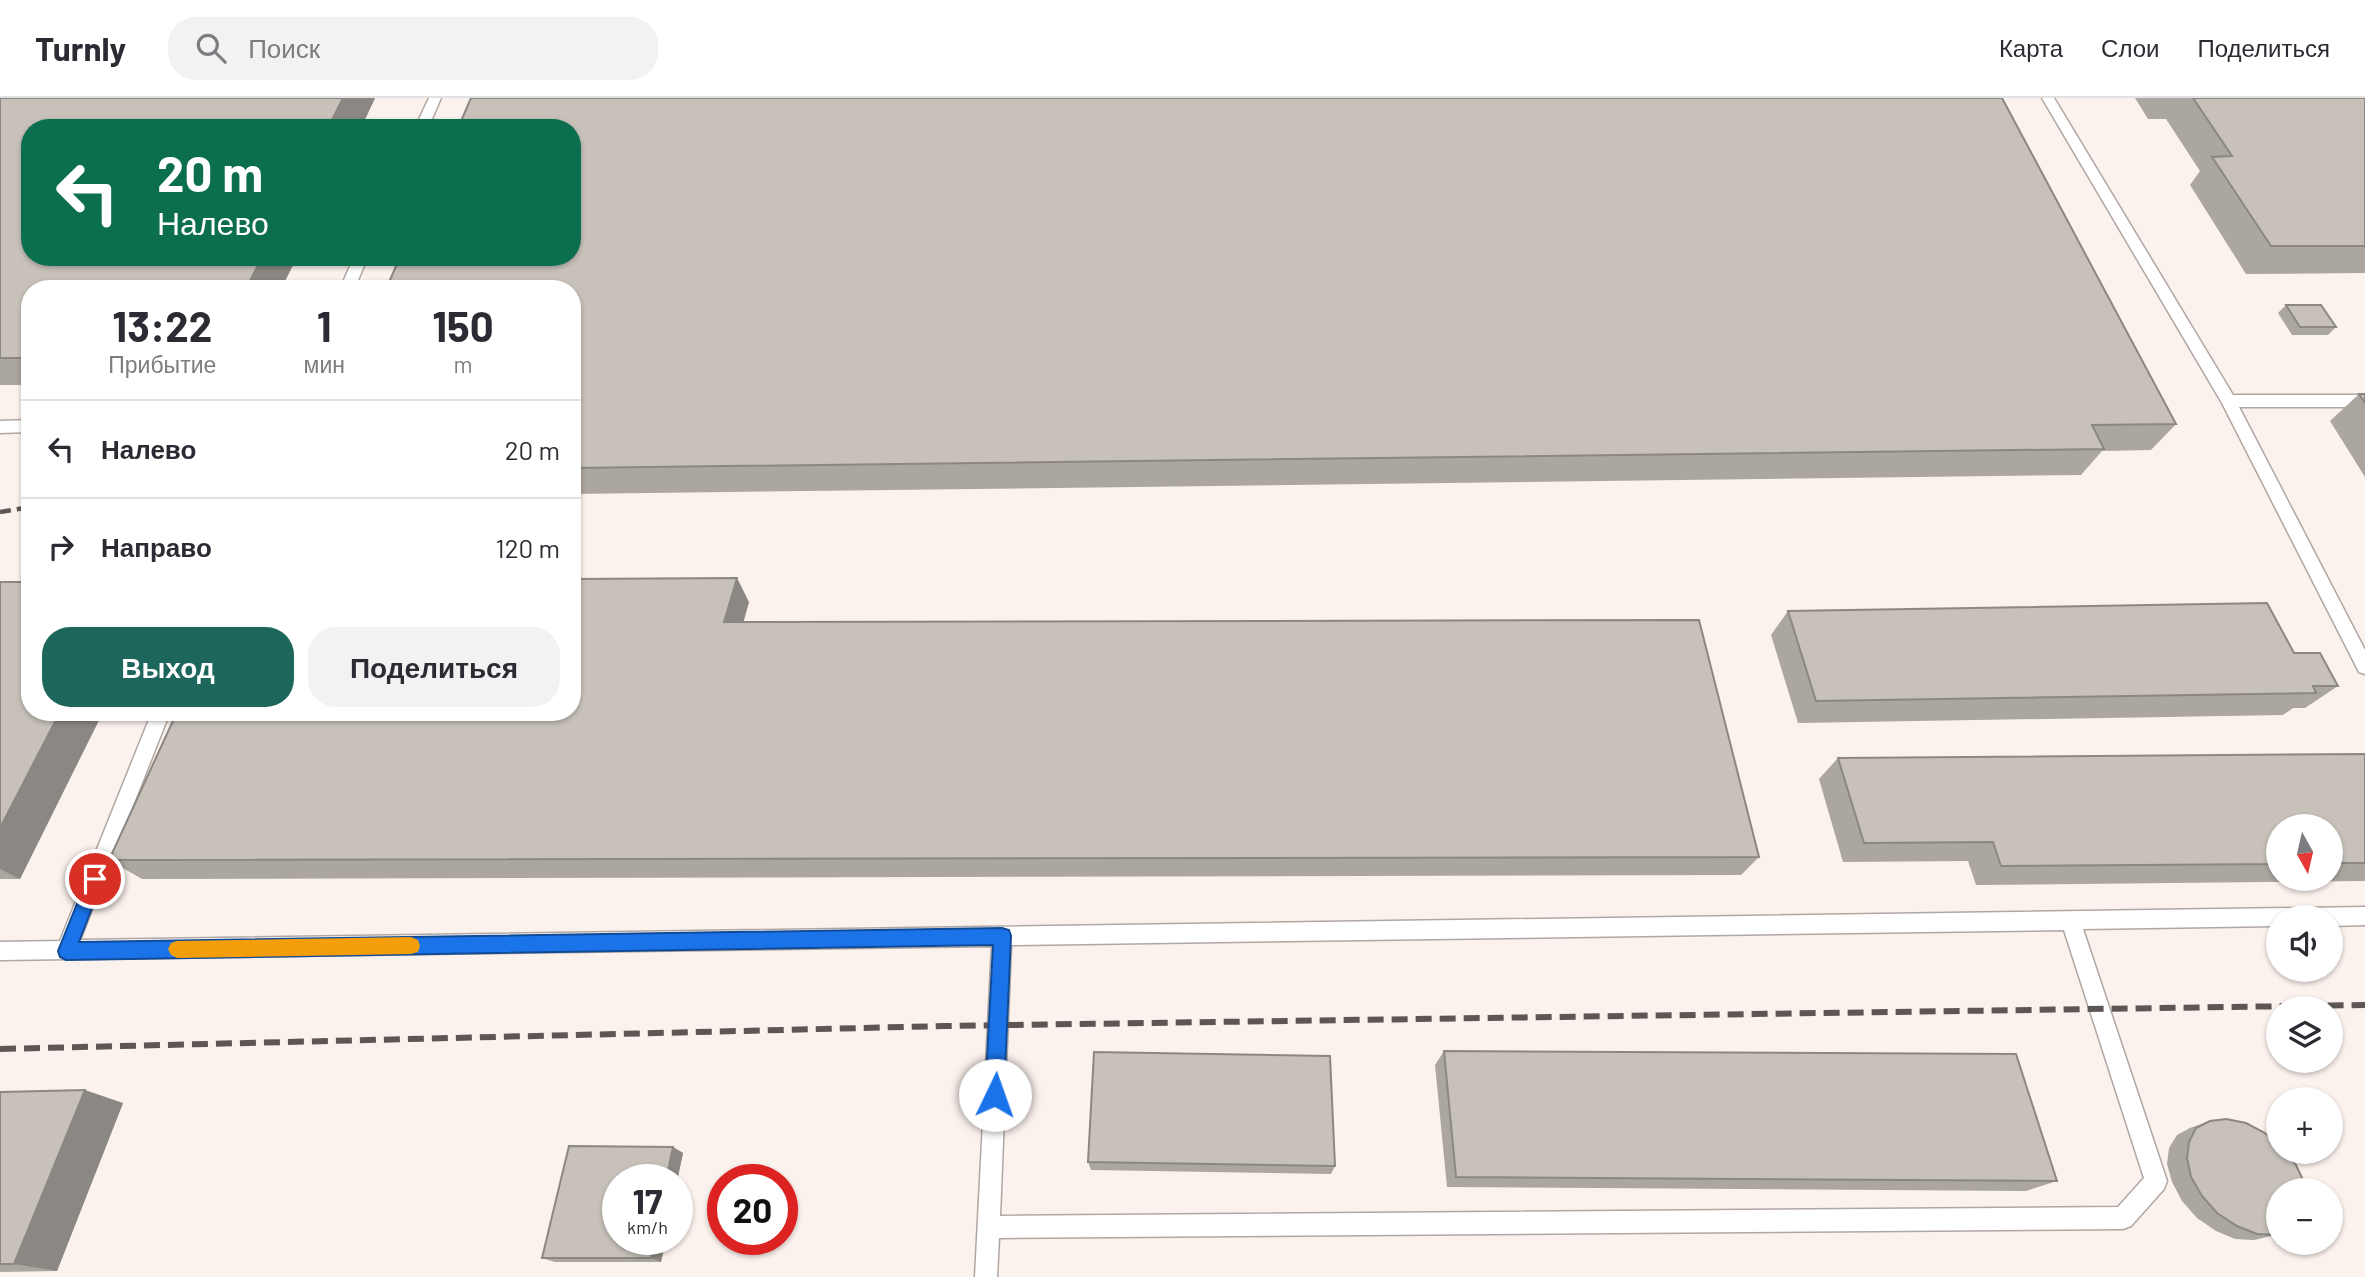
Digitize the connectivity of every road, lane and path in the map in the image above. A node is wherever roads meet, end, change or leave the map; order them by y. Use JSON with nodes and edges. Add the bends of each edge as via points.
{"nodes":[{"id":1,"x":435,"y":98,"type":"edge"},
{"id":2,"x":2048,"y":98,"type":"edge"},
{"id":3,"x":425,"y":119,"type":"edge"},
{"id":4,"x":2229,"y":401,"type":"junction"},
{"id":5,"x":2365,"y":401,"type":"edge"},
{"id":6,"x":21,"y":426,"type":"edge"},
{"id":7,"x":0,"y":427,"type":"edge"},
{"id":8,"x":2365,"y":667,"type":"edge"},
{"id":9,"x":157,"y":721,"type":"edge"},
{"id":10,"x":2365,"y":916,"type":"edge"},
{"id":11,"x":2070,"y":919,"type":"junction"},
{"id":12,"x":1002,"y":936,"type":"junction"},
{"id":13,"x":0,"y":951,"type":"edge"},
{"id":14,"x":66,"y":951,"type":"junction"},
{"id":15,"x":989,"y":1227,"type":"junction"},
{"id":16,"x":986,"y":1277,"type":"edge"}],
"edges":[{"from":1,"to":3,"type":"lane"},
{"from":2,"to":4,"type":"lane"},
{"from":4,"to":5,"type":"lane"},
{"from":4,"to":8,"type":"lane"},
{"from":6,"to":7,"type":"lane"},
{"from":9,"to":14,"type":"lane"},
{"from":10,"to":11,"type":"lane"},
{"from":11,"to":12,"type":"lane"},
{"from":11,"to":15,"type":"lane","via":[[2156,1181],[2123,1218]]},
{"from":12,"to":14,"type":"lane"},
{"from":12,"to":15,"type":"lane"},
{"from":13,"to":14,"type":"lane"},
{"from":15,"to":16,"type":"lane"}]}
